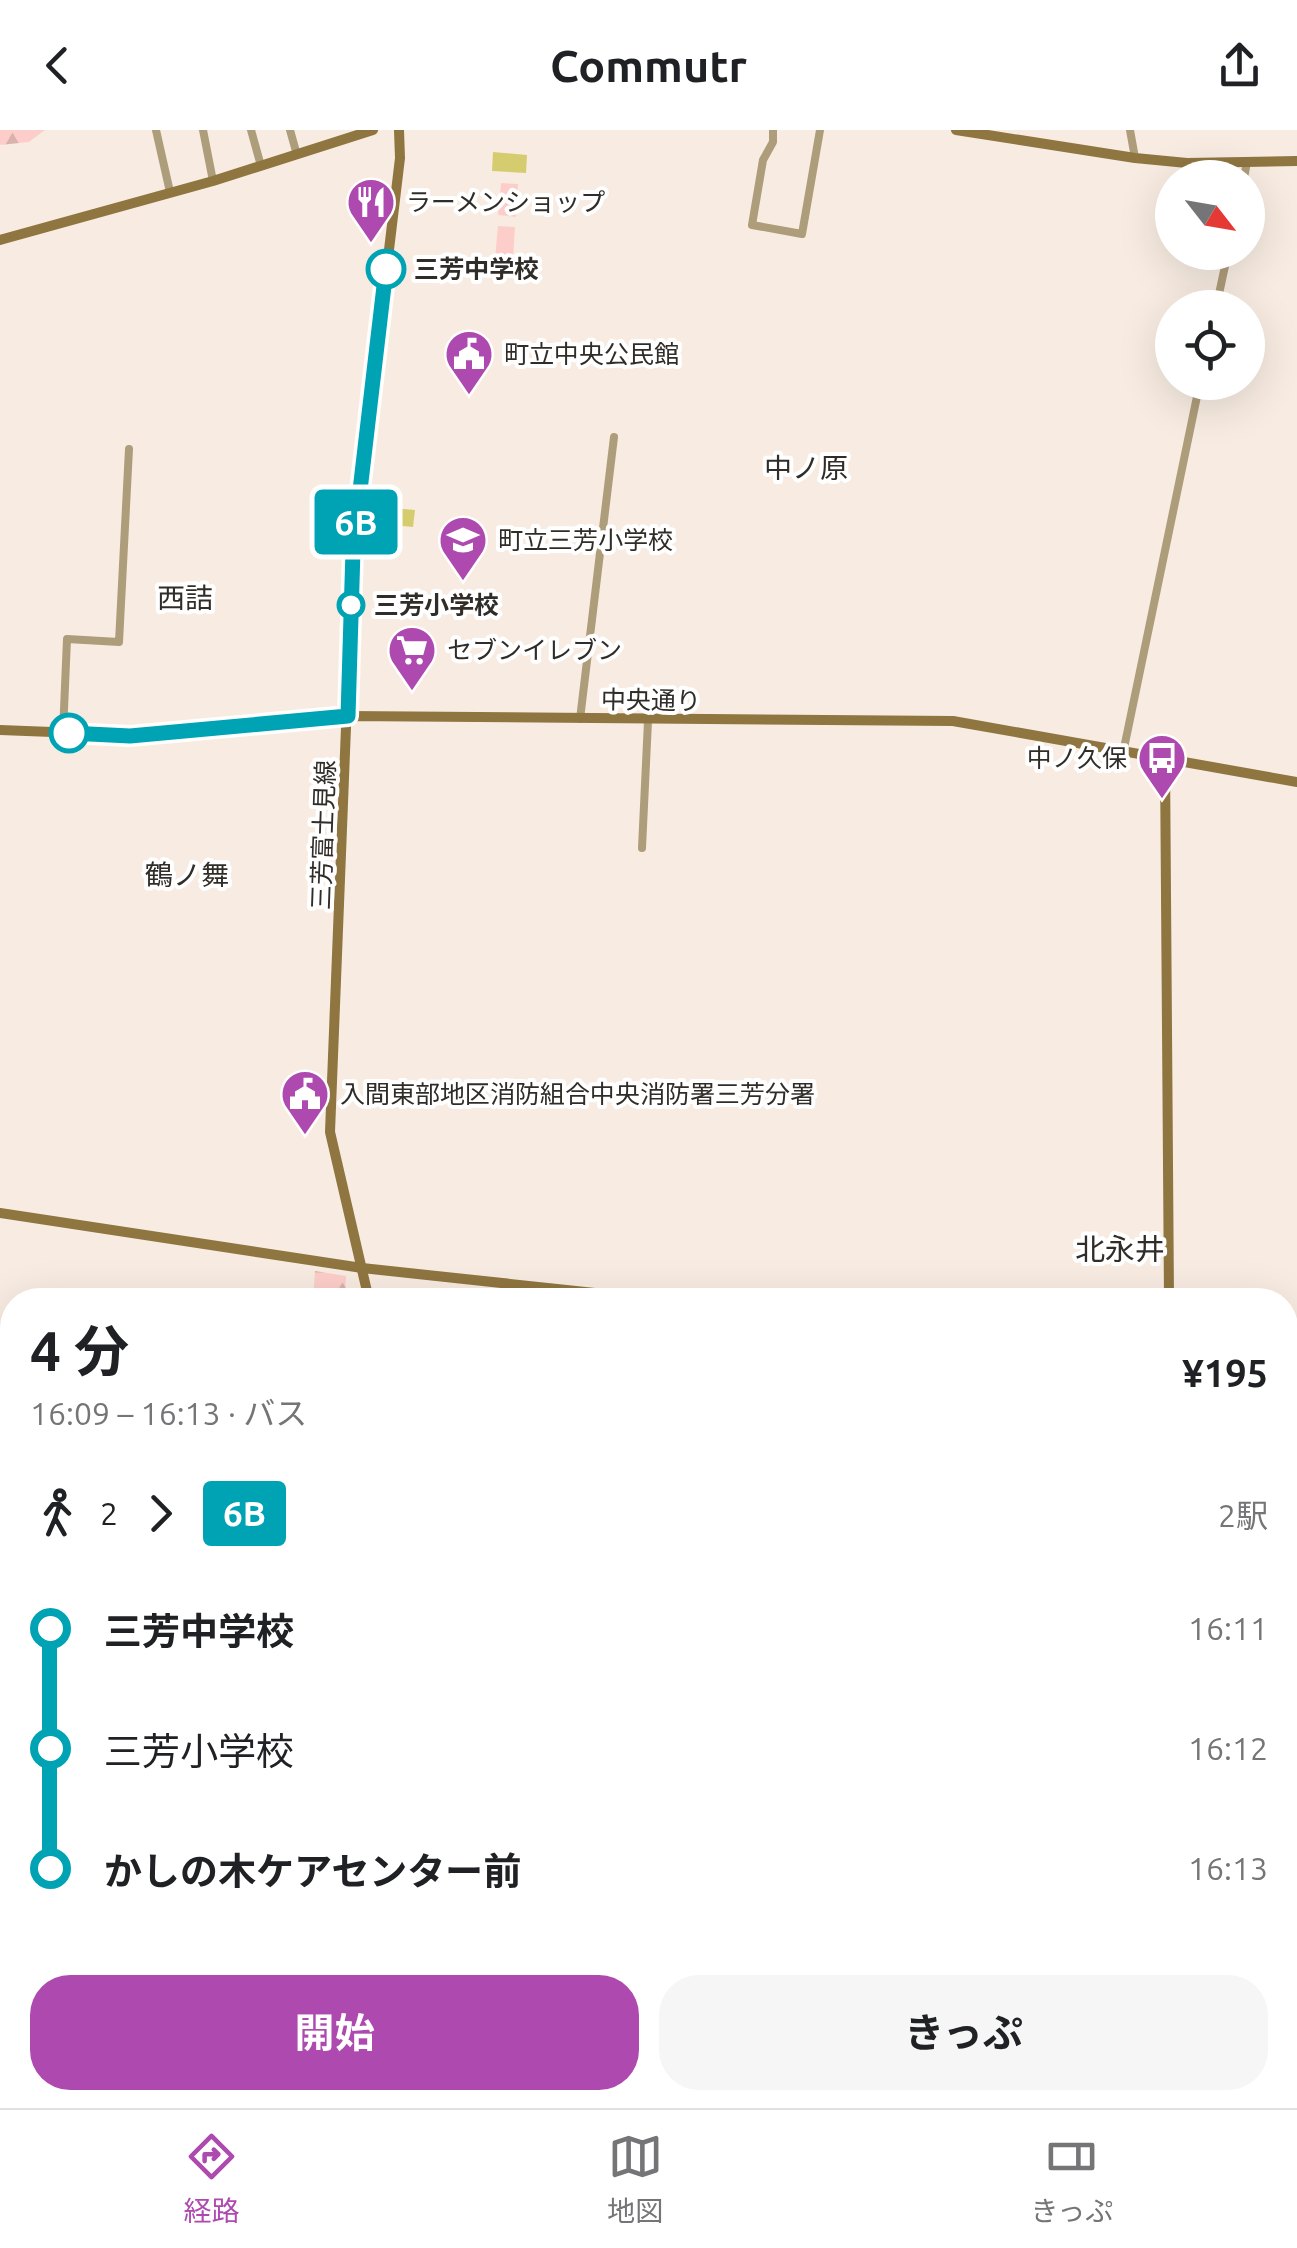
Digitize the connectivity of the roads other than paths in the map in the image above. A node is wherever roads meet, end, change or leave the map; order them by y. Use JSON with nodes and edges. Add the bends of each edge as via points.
{"nodes":[{"id":1,"x":156,"y":130,"type":"edge"},
{"id":2,"x":203,"y":130,"type":"edge"},
{"id":3,"x":251,"y":130,"type":"edge"},
{"id":4,"x":290,"y":130,"type":"edge"},
{"id":5,"x":373,"y":130,"type":"edge"},
{"id":6,"x":399,"y":130,"type":"edge"},
{"id":7,"x":773,"y":130,"type":"edge"},
{"id":8,"x":820,"y":130,"type":"edge"},
{"id":9,"x":956,"y":130,"type":"edge"},
{"id":10,"x":1130,"y":130,"type":"edge"},
{"id":11,"x":346,"y":134,"type":"edge"},
{"id":12,"x":296,"y":155,"type":"junction"},
{"id":13,"x":1135,"y":158,"type":"junction"},
{"id":14,"x":1156,"y":160,"type":"edge"},
{"id":15,"x":1297,"y":161,"type":"edge"},
{"id":16,"x":1265,"y":162,"type":"edge"},
{"id":17,"x":261,"y":166,"type":"junction"},
{"id":18,"x":213,"y":181,"type":"junction"},
{"id":19,"x":170,"y":192,"type":"junction"},
{"id":20,"x":0,"y":240,"type":"edge"},
{"id":21,"x":1196,"y":400,"type":"edge"},
{"id":22,"x":614,"y":437,"type":"dead end"},
{"id":23,"x":129,"y":449,"type":"dead end"},
{"id":24,"x":348,"y":716,"type":"junction"},
{"id":25,"x":580,"y":719,"type":"junction"},
{"id":26,"x":648,"y":721,"type":"junction"},
{"id":27,"x":0,"y":730,"type":"edge"},
{"id":28,"x":63,"y":733,"type":"junction"},
{"id":29,"x":1123,"y":753,"type":"junction"},
{"id":30,"x":1166,"y":760,"type":"junction"},
{"id":31,"x":1297,"y":782,"type":"edge"},
{"id":32,"x":642,"y":848,"type":"dead end"},
{"id":33,"x":0,"y":1214,"type":"edge"},
{"id":34,"x":362,"y":1268,"type":"junction"},
{"id":35,"x":366,"y":1288,"type":"edge"},
{"id":36,"x":548,"y":1288,"type":"edge"},
{"id":37,"x":1169,"y":1288,"type":"edge"}],
"edges":[{"from":1,"to":19,"type":"street"},
{"from":2,"to":18,"type":"street"},
{"from":3,"to":17,"type":"street"},
{"from":4,"to":12,"type":"street"},
{"from":5,"to":11,"type":"street"},
{"from":6,"to":24,"type":"street","name":"三芳富士見線","via":[[353,550]]},
{"from":7,"to":8,"type":"street","via":[[752,225],[802,234]]},
{"from":9,"to":13,"type":"street"},
{"from":10,"to":13,"type":"street"},
{"from":11,"to":12,"type":"street"},
{"from":12,"to":17,"type":"street"},
{"from":13,"to":14,"type":"street"},
{"from":15,"to":16,"type":"street"},
{"from":17,"to":18,"type":"street"},
{"from":18,"to":19,"type":"street"},
{"from":19,"to":20,"type":"street"},
{"from":21,"to":29,"type":"street"},
{"from":22,"to":25,"type":"street"},
{"from":23,"to":28,"type":"street","via":[[119,642],[67,639]]},
{"from":24,"to":25,"type":"street","name":"中央通り"},
{"from":24,"to":28,"type":"street","name":"中央通り","via":[[130,736]]},
{"from":24,"to":34,"type":"street","name":"三芳富士見線","via":[[330,1132]]},
{"from":25,"to":26,"type":"street","name":"中央通り"},
{"from":26,"to":29,"type":"street","name":"中央通り","via":[[952,721]]},
{"from":26,"to":32,"type":"street"},
{"from":27,"to":28,"type":"street","name":"中央通り"},
{"from":29,"to":30,"type":"street","name":"中央通り"},
{"from":30,"to":31,"type":"street","name":"中央通り"},
{"from":30,"to":37,"type":"street"},
{"from":33,"to":34,"type":"street"},
{"from":34,"to":35,"type":"street","name":"三芳富士見線"},
{"from":34,"to":36,"type":"street"}]}
